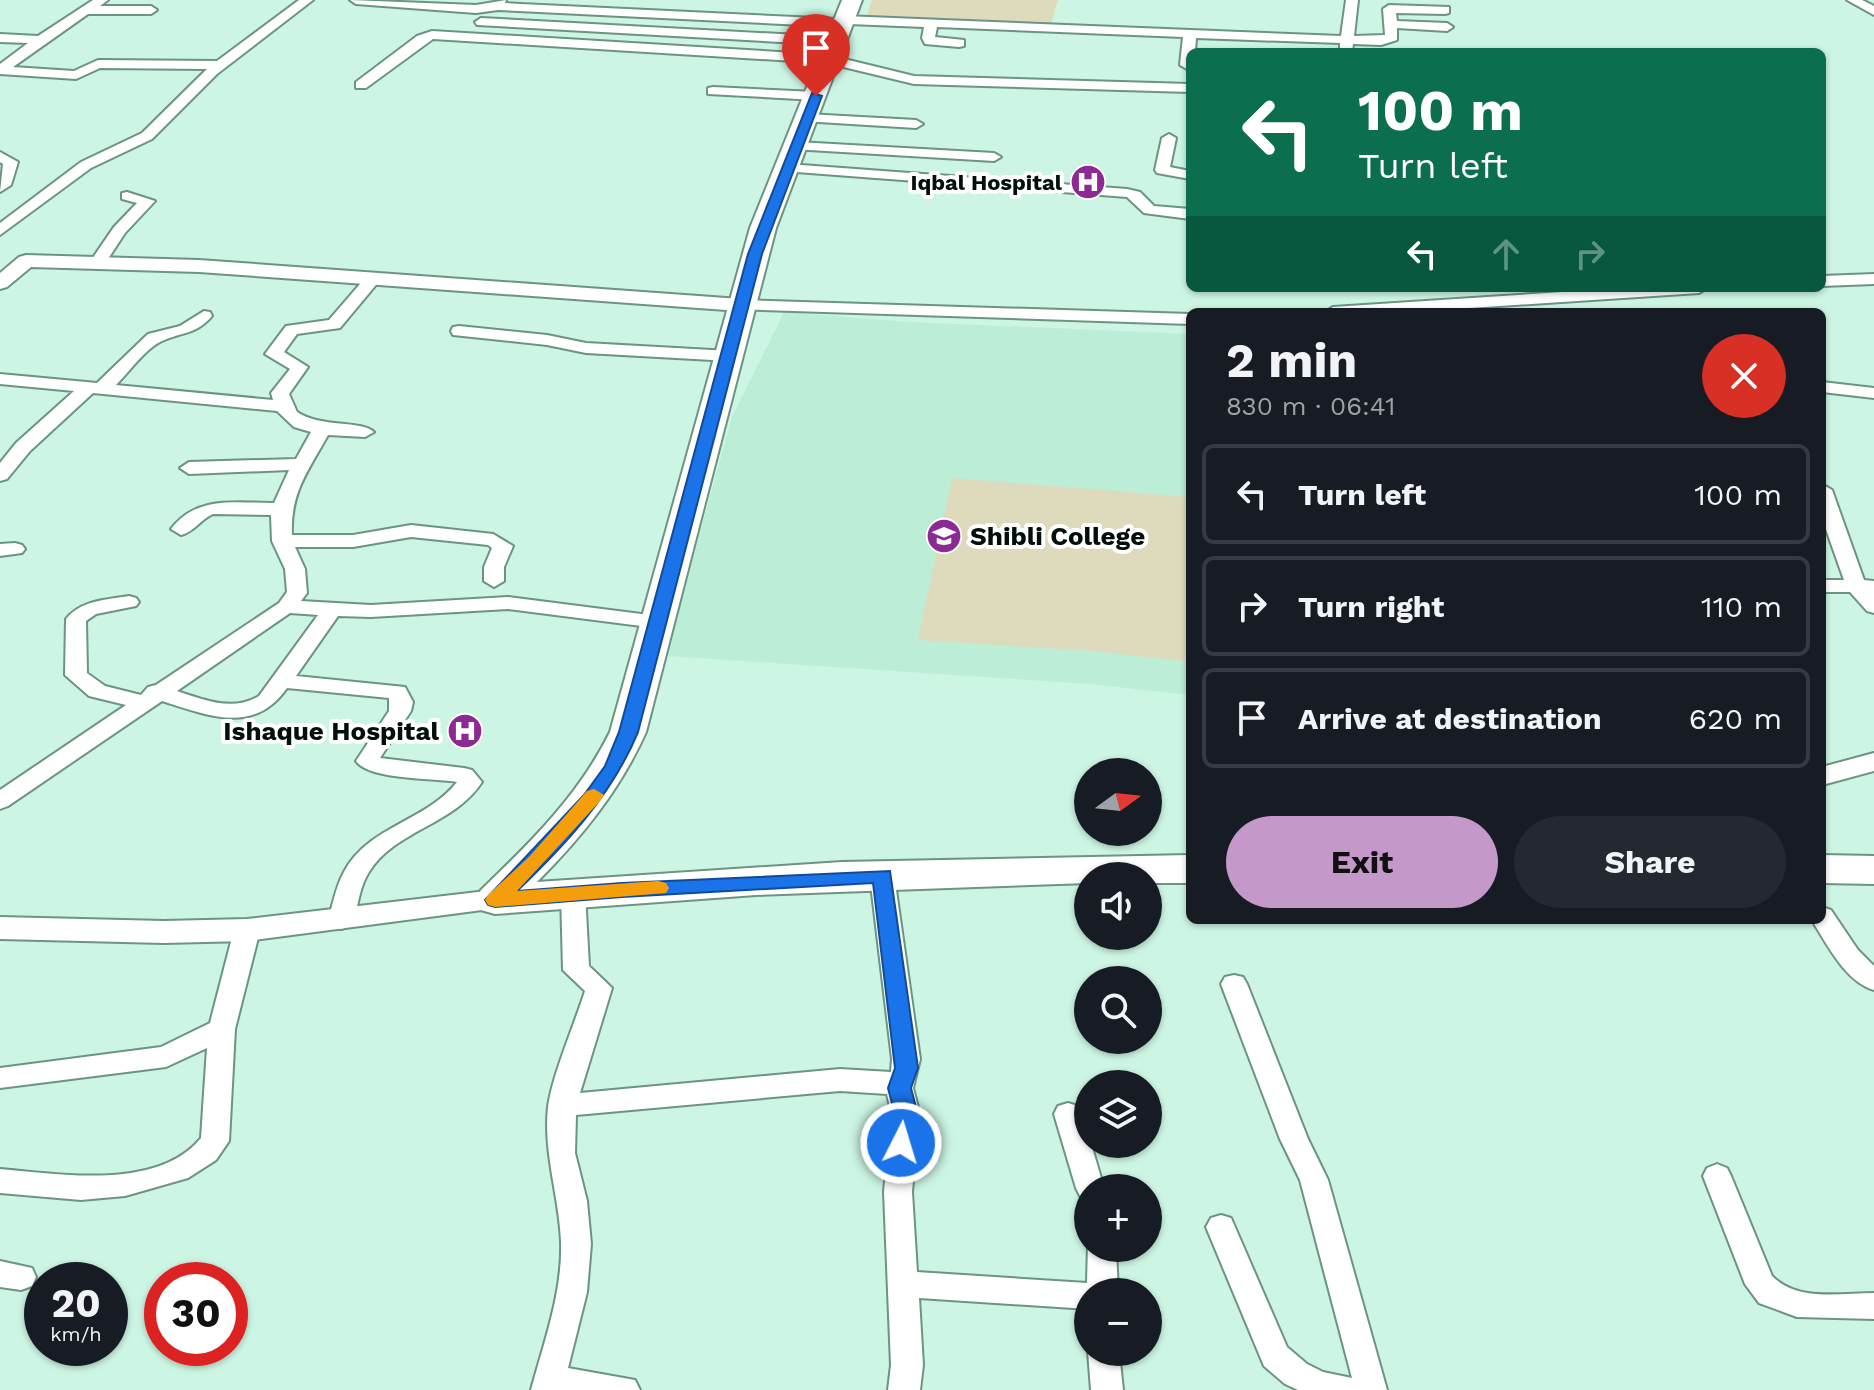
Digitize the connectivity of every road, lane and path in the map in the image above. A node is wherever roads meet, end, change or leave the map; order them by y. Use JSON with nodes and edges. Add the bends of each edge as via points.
{"nodes":[{"id":1,"x":102,"y":0,"type":"edge"},
{"id":2,"x":307,"y":0,"type":"edge"},
{"id":3,"x":365,"y":0,"type":"edge"},
{"id":4,"x":629,"y":0,"type":"edge"},
{"id":5,"x":1352,"y":0,"type":"edge"},
{"id":6,"x":1853,"y":0,"type":"edge"},
{"id":7,"x":685,"y":1,"type":"edge"},
{"id":8,"x":440,"y":3,"type":"edge"},
{"id":9,"x":499,"y":3,"type":"edge"},
{"id":10,"x":524,"y":4,"type":"edge"},
{"id":11,"x":572,"y":5,"type":"edge"},
{"id":12,"x":89,"y":10,"type":"junction"},
{"id":13,"x":151,"y":10,"type":"dead end"},
{"id":14,"x":1445,"y":10,"type":"dead end"},
{"id":15,"x":1874,"y":11,"type":"edge"},
{"id":16,"x":620,"y":12,"type":"junction"},
{"id":17,"x":676,"y":15,"type":"junction"},
{"id":18,"x":737,"y":17,"type":"junction"},
{"id":19,"x":481,"y":22,"type":"dead end"},
{"id":20,"x":931,"y":24,"type":"junction"},
{"id":21,"x":1390,"y":24,"type":"junction"},
{"id":22,"x":842,"y":25,"type":"edge"},
{"id":23,"x":1447,"y":27,"type":"dead end"},
{"id":24,"x":607,"y":29,"type":"junction"},
{"id":25,"x":1190,"y":34,"type":"junction"},
{"id":26,"x":725,"y":35,"type":"junction"},
{"id":27,"x":1257,"y":36,"type":"junction"},
{"id":28,"x":0,"y":38,"type":"edge"},
{"id":29,"x":44,"y":40,"type":"junction"},
{"id":30,"x":959,"y":43,"type":"dead end"},
{"id":31,"x":596,"y":45,"type":"junction"},
{"id":32,"x":1347,"y":45,"type":"edge"},
{"id":33,"x":1189,"y":48,"type":"edge"},
{"id":34,"x":1258,"y":48,"type":"edge"},
{"id":35,"x":712,"y":56,"type":"junction"},
{"id":36,"x":219,"y":65,"type":"junction"},
{"id":37,"x":0,"y":70,"type":"edge"},
{"id":38,"x":361,"y":85,"type":"dead end"},
{"id":39,"x":1186,"y":88,"type":"edge"},
{"id":40,"x":713,"y":91,"type":"dead end"},
{"id":41,"x":812,"y":107,"type":"junction"},
{"id":42,"x":916,"y":124,"type":"dead end"},
{"id":43,"x":1169,"y":138,"type":"dead end"},
{"id":44,"x":0,"y":156,"type":"edge"},
{"id":45,"x":792,"y":157,"type":"junction"},
{"id":46,"x":994,"y":157,"type":"dead end"},
{"id":47,"x":1186,"y":174,"type":"edge"},
{"id":48,"x":0,"y":188,"type":"edge"},
{"id":49,"x":127,"y":196,"type":"dead end"},
{"id":50,"x":1186,"y":214,"type":"edge"},
{"id":51,"x":0,"y":230,"type":"edge"},
{"id":52,"x":0,"y":254,"type":"edge"},
{"id":53,"x":26,"y":261,"type":"junction"},
{"id":54,"x":98,"y":262,"type":"junction"},
{"id":55,"x":1874,"y":279,"type":"edge"},
{"id":56,"x":372,"y":280,"type":"junction"},
{"id":57,"x":1826,"y":281,"type":"edge"},
{"id":58,"x":0,"y":283,"type":"edge"},
{"id":59,"x":1628,"y":292,"type":"edge"},
{"id":60,"x":740,"y":305,"type":"junction"},
{"id":61,"x":1466,"y":307,"type":"edge"},
{"id":62,"x":1439,"y":308,"type":"edge"},
{"id":63,"x":204,"y":316,"type":"dead end"},
{"id":64,"x":1186,"y":319,"type":"edge"},
{"id":65,"x":459,"y":331,"type":"dead end"},
{"id":66,"x":730,"y":356,"type":"junction"},
{"id":67,"x":0,"y":379,"type":"edge"},
{"id":68,"x":1826,"y":387,"type":"edge"},
{"id":69,"x":95,"y":389,"type":"junction"},
{"id":70,"x":1874,"y":393,"type":"edge"},
{"id":71,"x":284,"y":406,"type":"junction"},
{"id":72,"x":322,"y":429,"type":"junction"},
{"id":73,"x":365,"y":432,"type":"dead end"},
{"id":74,"x":300,"y":464,"type":"junction"},
{"id":75,"x":189,"y":468,"type":"dead end"},
{"id":76,"x":0,"y":475,"type":"edge"},
{"id":77,"x":1826,"y":499,"type":"edge"},
{"id":78,"x":282,"y":509,"type":"junction"},
{"id":79,"x":181,"y":529,"type":"dead end"},
{"id":80,"x":282,"y":541,"type":"junction"},
{"id":81,"x":494,"y":581,"type":"dead end"},
{"id":82,"x":1826,"y":586,"type":"edge"},
{"id":83,"x":1865,"y":586,"type":"edge"},
{"id":84,"x":129,"y":602,"type":"dead end"},
{"id":85,"x":286,"y":607,"type":"junction"},
{"id":86,"x":1874,"y":607,"type":"edge"},
{"id":87,"x":332,"y":610,"type":"junction"},
{"id":88,"x":657,"y":622,"type":"junction"},
{"id":89,"x":281,"y":681,"type":"junction"},
{"id":90,"x":148,"y":697,"type":"junction"},
{"id":91,"x":1874,"y":762,"type":"edge"},
{"id":92,"x":1826,"y":775,"type":"edge"},
{"id":93,"x":0,"y":801,"type":"edge"},
{"id":94,"x":563,"y":831,"type":"junction"},
{"id":95,"x":1186,"y":869,"type":"edge"},
{"id":96,"x":1826,"y":869,"type":"edge"},
{"id":97,"x":1874,"y":870,"type":"edge"},
{"id":98,"x":882,"y":876,"type":"junction"},
{"id":99,"x":573,"y":893,"type":"junction"},
{"id":100,"x":495,"y":900,"type":"junction"},
{"id":101,"x":341,"y":920,"type":"junction"},
{"id":102,"x":1826,"y":922,"type":"edge"},
{"id":103,"x":0,"y":928,"type":"edge"},
{"id":104,"x":247,"y":930,"type":"junction"},
{"id":105,"x":1874,"y":981,"type":"edge"},
{"id":106,"x":1234,"y":984,"type":"dead end"},
{"id":107,"x":222,"y":1029,"type":"junction"},
{"id":108,"x":0,"y":1078,"type":"edge"},
{"id":109,"x":899,"y":1088,"type":"junction"},
{"id":110,"x":562,"y":1105,"type":"junction"},
{"id":111,"x":1068,"y":1114,"type":"dead end"},
{"id":112,"x":1086,"y":1174,"type":"edge"},
{"id":113,"x":1717,"y":1176,"type":"dead end"},
{"id":114,"x":0,"y":1181,"type":"edge"},
{"id":115,"x":1221,"y":1227,"type":"dead end"},
{"id":116,"x":903,"y":1284,"type":"junction"},
{"id":117,"x":1074,"y":1295,"type":"edge"},
{"id":118,"x":1874,"y":1306,"type":"edge"},
{"id":119,"x":1104,"y":1366,"type":"edge"},
{"id":120,"x":549,"y":1385,"type":"edge"},
{"id":121,"x":624,"y":1390,"type":"edge"},
{"id":122,"x":904,"y":1390,"type":"edge"},
{"id":123,"x":1107,"y":1390,"type":"edge"},
{"id":124,"x":1347,"y":1390,"type":"edge"},
{"id":125,"x":1371,"y":1390,"type":"edge"}],
"edges":[{"from":1,"to":12,"type":"street"},
{"from":2,"to":36,"type":"street"},
{"from":3,"to":8,"type":"street"},
{"from":4,"to":16,"type":"street"},
{"from":5,"to":32,"type":"street"},
{"from":6,"to":15,"type":"street"},
{"from":7,"to":17,"type":"street"},
{"from":8,"to":9,"type":"street","via":[[476,9]]},
{"from":9,"to":10,"type":"street"},
{"from":10,"to":11,"type":"street"},
{"from":11,"to":16,"type":"street"},
{"from":12,"to":13,"type":"street"},
{"from":12,"to":29,"type":"street"},
{"from":14,"to":21,"type":"street","via":[[1392,8],[1387,11]]},
{"from":16,"to":17,"type":"street"},
{"from":16,"to":24,"type":"street"},
{"from":17,"to":18,"type":"street"},
{"from":18,"to":22,"type":"street"},
{"from":18,"to":26,"type":"street"},
{"from":19,"to":24,"type":"street"},
{"from":20,"to":22,"type":"street"},
{"from":20,"to":25,"type":"street"},
{"from":20,"to":30,"type":"street","via":[[930,41]]},
{"from":21,"to":23,"type":"street"},
{"from":21,"to":32,"type":"street","via":[[1390,39]]},
{"from":22,"to":26,"type":"street"},
{"from":22,"to":35,"type":"street"},
{"from":22,"to":39,"type":"street","via":[[914,80]]},
{"from":22,"to":41,"type":"highway"},
{"from":24,"to":26,"type":"street"},
{"from":24,"to":31,"type":"street"},
{"from":25,"to":27,"type":"street"},
{"from":25,"to":33,"type":"street"},
{"from":26,"to":35,"type":"street"},
{"from":27,"to":32,"type":"street"},
{"from":27,"to":34,"type":"street"},
{"from":28,"to":29,"type":"street"},
{"from":29,"to":37,"type":"street"},
{"from":31,"to":35,"type":"street"},
{"from":31,"to":38,"type":"street","via":[[430,35]]},
{"from":36,"to":37,"type":"street","via":[[98,64],[76,75]]},
{"from":36,"to":51,"type":"street","via":[[147,136],[86,165]]},
{"from":40,"to":41,"type":"street"},
{"from":41,"to":42,"type":"street"},
{"from":41,"to":45,"type":"highway"},
{"from":43,"to":47,"type":"street","via":[[1162,170]]},
{"from":44,"to":48,"type":"street","via":[[11,162]]},
{"from":45,"to":46,"type":"street"},
{"from":45,"to":50,"type":"street","via":[[1127,193],[1149,210]]},
{"from":45,"to":60,"type":"highway"},
{"from":49,"to":54,"type":"street","via":[[147,201]]},
{"from":52,"to":53,"type":"street"},
{"from":53,"to":54,"type":"street"},
{"from":53,"to":58,"type":"street"},
{"from":54,"to":56,"type":"street"},
{"from":55,"to":57,"type":"street"},
{"from":56,"to":60,"type":"street"},
{"from":56,"to":71,"type":"street","via":[[334,324],[292,330],[274,350],[278,358],[299,367],[280,393]]},
{"from":59,"to":61,"type":"street"},
{"from":60,"to":64,"type":"street"},
{"from":60,"to":66,"type":"highway"},
{"from":61,"to":62,"type":"street"},
{"from":63,"to":69,"type":"street","via":[[186,330],[154,338]]},
{"from":65,"to":66,"type":"street","via":[[586,348]]},
{"from":66,"to":88,"type":"highway"},
{"from":67,"to":69,"type":"street"},
{"from":68,"to":70,"type":"street"},
{"from":69,"to":71,"type":"street"},
{"from":69,"to":76,"type":"street","via":[[23,447]]},
{"from":71,"to":72,"type":"street","via":[[297,422]]},
{"from":72,"to":73,"type":"street"},
{"from":72,"to":74,"type":"street"},
{"from":74,"to":75,"type":"street"},
{"from":74,"to":78,"type":"street"},
{"from":77,"to":83,"type":"street"},
{"from":78,"to":79,"type":"street","via":[[211,508]]},
{"from":78,"to":80,"type":"street"},
{"from":80,"to":81,"type":"street","via":[[353,541],[411,531],[493,540],[503,546]]},
{"from":80,"to":85,"type":"street","via":[[295,569],[297,593]]},
{"from":82,"to":83,"type":"street"},
{"from":83,"to":86,"type":"street"},
{"from":84,"to":90,"type":"street","via":[[90,609],[76,619],[76,675],[97,691]]},
{"from":85,"to":87,"type":"street"},
{"from":85,"to":90,"type":"street"},
{"from":87,"to":88,"type":"street","via":[[508,603]]},
{"from":87,"to":89,"type":"street"},
{"from":88,"to":94,"type":"highway","via":[[614,766]]},
{"from":89,"to":90,"type":"street","via":[[263,705],[246,711]]},
{"from":89,"to":101,"type":"street","via":[[397,692],[400,711],[367,761],[464,775],[470,782],[364,862],[356,871]]},
{"from":90,"to":93,"type":"street"},
{"from":91,"to":92,"type":"street"},
{"from":94,"to":99,"type":"highway"},
{"from":94,"to":100,"type":"highway"},
{"from":95,"to":98,"type":"highway"},
{"from":96,"to":97,"type":"highway"},
{"from":98,"to":99,"type":"highway"},
{"from":98,"to":109,"type":"street","via":[[906,1068]]},
{"from":99,"to":100,"type":"highway"},
{"from":99,"to":110,"type":"street","via":[[576,970],[599,988]]},
{"from":100,"to":101,"type":"street"},
{"from":101,"to":104,"type":"street"},
{"from":102,"to":105,"type":"street","via":[[1849,957]]},
{"from":103,"to":104,"type":"street"},
{"from":104,"to":107,"type":"street"},
{"from":106,"to":125,"type":"street","via":[[1314,1180]]},
{"from":107,"to":108,"type":"street","via":[[166,1057]]},
{"from":107,"to":114,"type":"street","via":[[215,1141],[195,1163],[156,1177],[92,1188]]},
{"from":109,"to":110,"type":"street","via":[[887,1081],[840,1080]]},
{"from":109,"to":116,"type":"street","via":[[905,1111],[898,1192]]},
{"from":110,"to":120,"type":"street","via":[[561,1153],[576,1244],[572,1292]]},
{"from":111,"to":112,"type":"street"},
{"from":113,"to":118,"type":"street","via":[[1767,1293],[1783,1302]]},
{"from":115,"to":124,"type":"street","via":[[1275,1356],[1308,1380]]},
{"from":116,"to":117,"type":"street"},
{"from":116,"to":122,"type":"street"},
{"from":119,"to":123,"type":"street"},
{"from":120,"to":121,"type":"street"}]}
